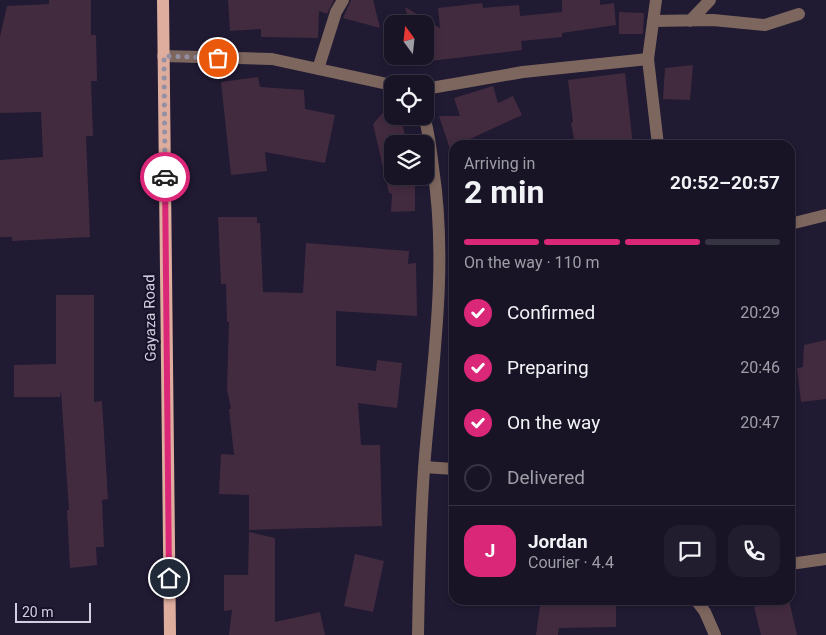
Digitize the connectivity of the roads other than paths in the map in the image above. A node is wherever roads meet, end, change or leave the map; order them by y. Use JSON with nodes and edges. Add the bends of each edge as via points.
{"nodes":[{"id":1,"x":163,"y":0,"type":"edge"},
{"id":2,"x":343,"y":0,"type":"edge"},
{"id":3,"x":656,"y":0,"type":"edge"},
{"id":4,"x":710,"y":0,"type":"edge"},
{"id":5,"x":799,"y":14,"type":"dead end"},
{"id":6,"x":653,"y":21,"type":"junction"},
{"id":7,"x":690,"y":21,"type":"junction"},
{"id":8,"x":164,"y":56,"type":"junction"},
{"id":9,"x":648,"y":59,"type":"junction"},
{"id":10,"x":318,"y":69,"type":"junction"},
{"id":11,"x":384,"y":83,"type":"edge"},
{"id":12,"x":434,"y":87,"type":"edge"},
{"id":13,"x":426,"y":125,"type":"edge"},
{"id":14,"x":657,"y":140,"type":"edge"},
{"id":15,"x":826,"y":215,"type":"edge"},
{"id":16,"x":795,"y":223,"type":"edge"},
{"id":17,"x":424,"y":467,"type":"junction"},
{"id":18,"x":449,"y":469,"type":"edge"},
{"id":19,"x":826,"y":559,"type":"edge"},
{"id":20,"x":795,"y":563,"type":"edge"},
{"id":21,"x":708,"y":606,"type":"edge"},
{"id":22,"x":170,"y":635,"type":"edge"},
{"id":23,"x":418,"y":635,"type":"edge"},
{"id":24,"x":715,"y":635,"type":"edge"}],
"edges":[{"from":1,"to":8,"type":"main road","name":"Gayaza Road"},
{"from":2,"to":10,"type":"street"},
{"from":3,"to":6,"type":"street"},
{"from":4,"to":7,"type":"street"},
{"from":5,"to":7,"type":"street","via":[[765,25]]},
{"from":6,"to":7,"type":"street"},
{"from":6,"to":9,"type":"street"},
{"from":8,"to":10,"type":"street","via":[[272,59]]},
{"from":8,"to":22,"type":"main road","name":"Gayaza Road"},
{"from":9,"to":12,"type":"street","via":[[523,72]]},
{"from":9,"to":14,"type":"street"},
{"from":10,"to":11,"type":"street"},
{"from":13,"to":17,"type":"street","via":[[436,187],[440,243],[439,294]]},
{"from":15,"to":16,"type":"street"},
{"from":17,"to":18,"type":"street"},
{"from":17,"to":23,"type":"street"},
{"from":19,"to":20,"type":"street"},
{"from":21,"to":24,"type":"street"}]}
